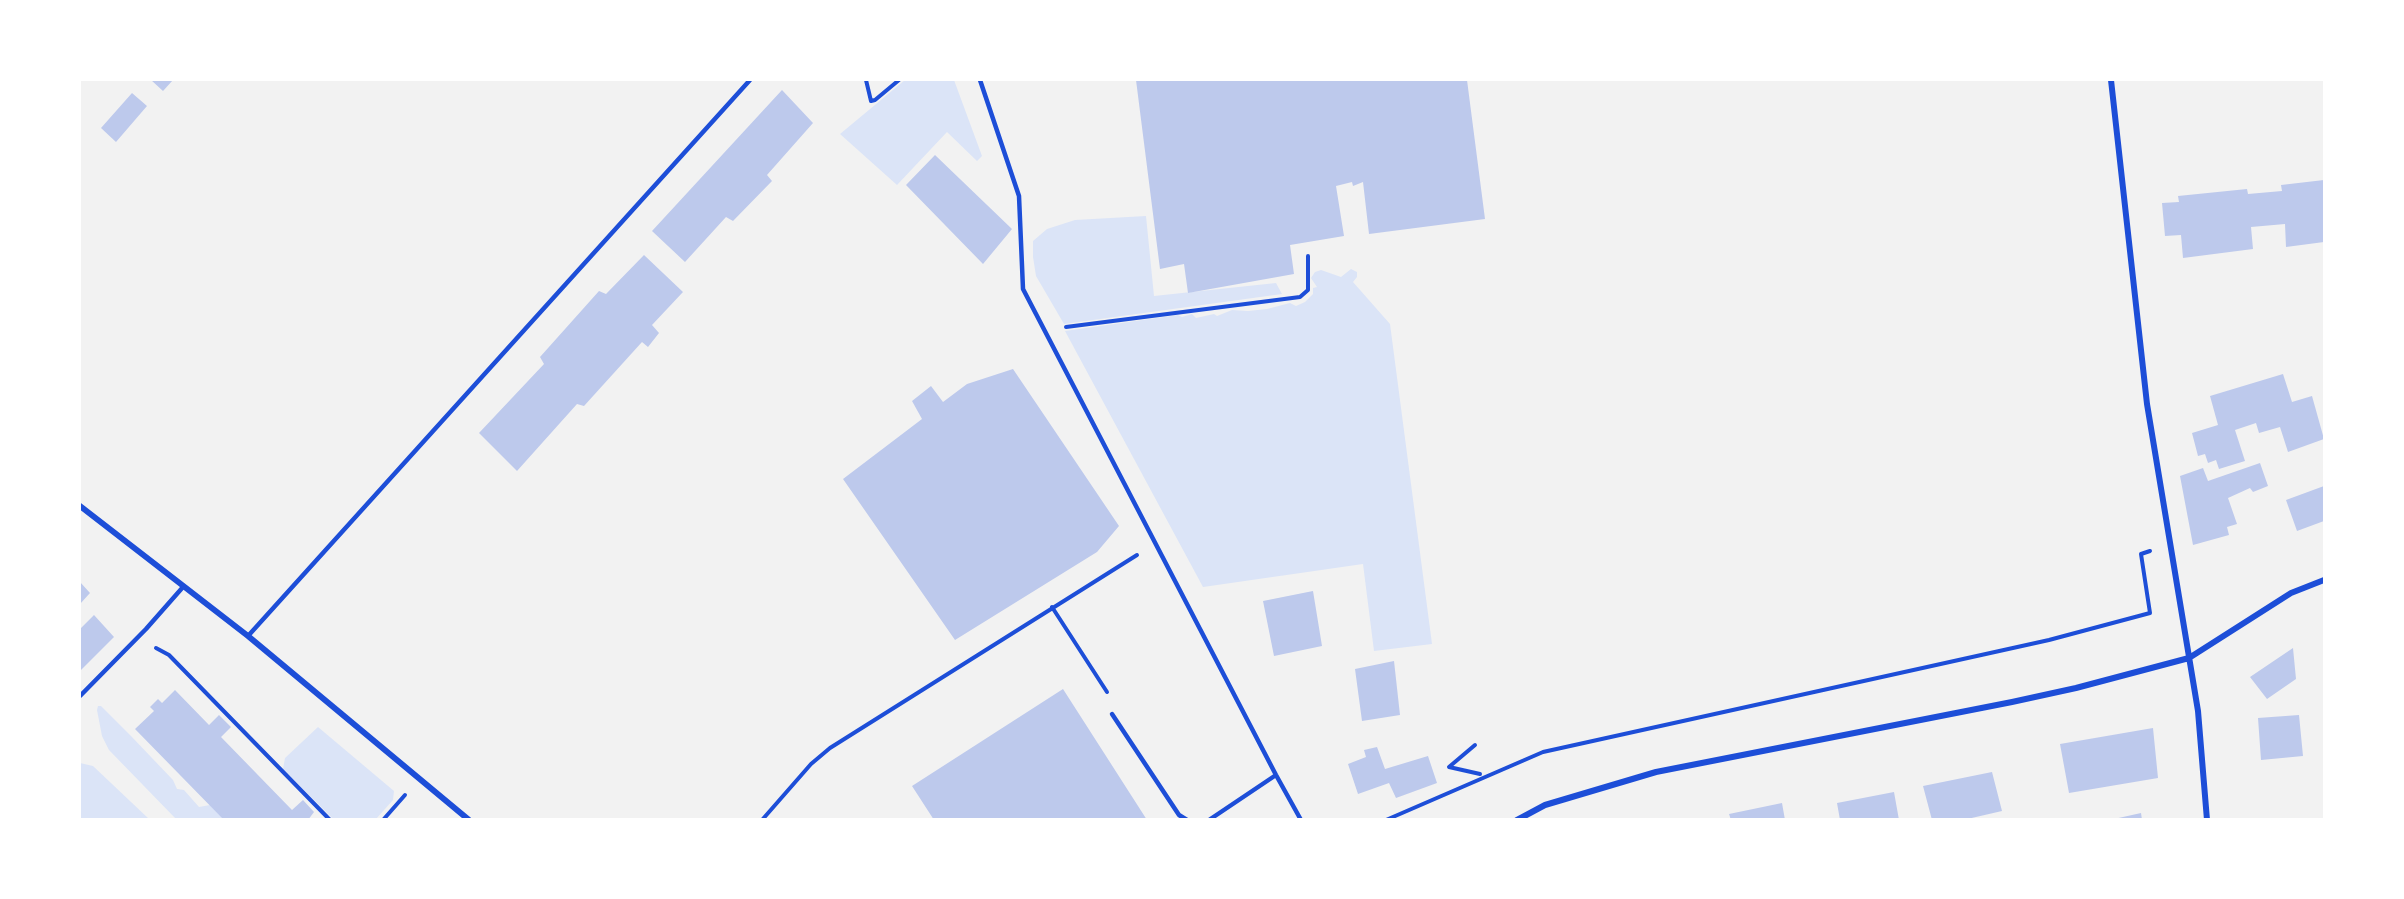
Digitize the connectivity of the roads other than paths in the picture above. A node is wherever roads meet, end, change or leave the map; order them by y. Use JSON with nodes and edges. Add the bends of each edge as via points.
{"nodes":[{"id":1,"x":750,"y":80,"type":"edge"},
{"id":2,"x":980,"y":80,"type":"edge"},
{"id":3,"x":2111,"y":80,"type":"edge"},
{"id":4,"x":80,"y":506,"type":"edge"},
{"id":5,"x":2325,"y":580,"type":"edge"},
{"id":6,"x":183,"y":587,"type":"junction"},
{"id":7,"x":248,"y":636,"type":"junction"},
{"id":8,"x":2189,"y":658,"type":"junction"},
{"id":9,"x":80,"y":696,"type":"edge"},
{"id":10,"x":1112,"y":714,"type":"road end"},
{"id":11,"x":1276,"y":775,"type":"junction"},
{"id":12,"x":469,"y":819,"type":"edge"},
{"id":13,"x":1187,"y":819,"type":"edge"},
{"id":14,"x":1209,"y":819,"type":"edge"},
{"id":15,"x":1302,"y":819,"type":"edge"},
{"id":16,"x":1517,"y":819,"type":"edge"},
{"id":17,"x":2207,"y":819,"type":"edge"}],
"edges":[{"from":1,"to":7,"type":"lane"},
{"from":2,"to":11,"type":"lane","via":[[1019,196],[1023,289]]},
{"from":3,"to":8,"type":"street","via":[[2147,404]]},
{"from":4,"to":6,"type":"street"},
{"from":5,"to":8,"type":"street","via":[[2291,593]]},
{"from":6,"to":7,"type":"street"},
{"from":6,"to":9,"type":"lane"},
{"from":7,"to":12,"type":"street"},
{"from":8,"to":16,"type":"street","via":[[2023,699],[1656,772],[1545,805]]},
{"from":8,"to":17,"type":"street","via":[[2198,711]]},
{"from":10,"to":13,"type":"lane","via":[[1179,816]]},
{"from":11,"to":14,"type":"lane"},
{"from":11,"to":15,"type":"lane"}]}
